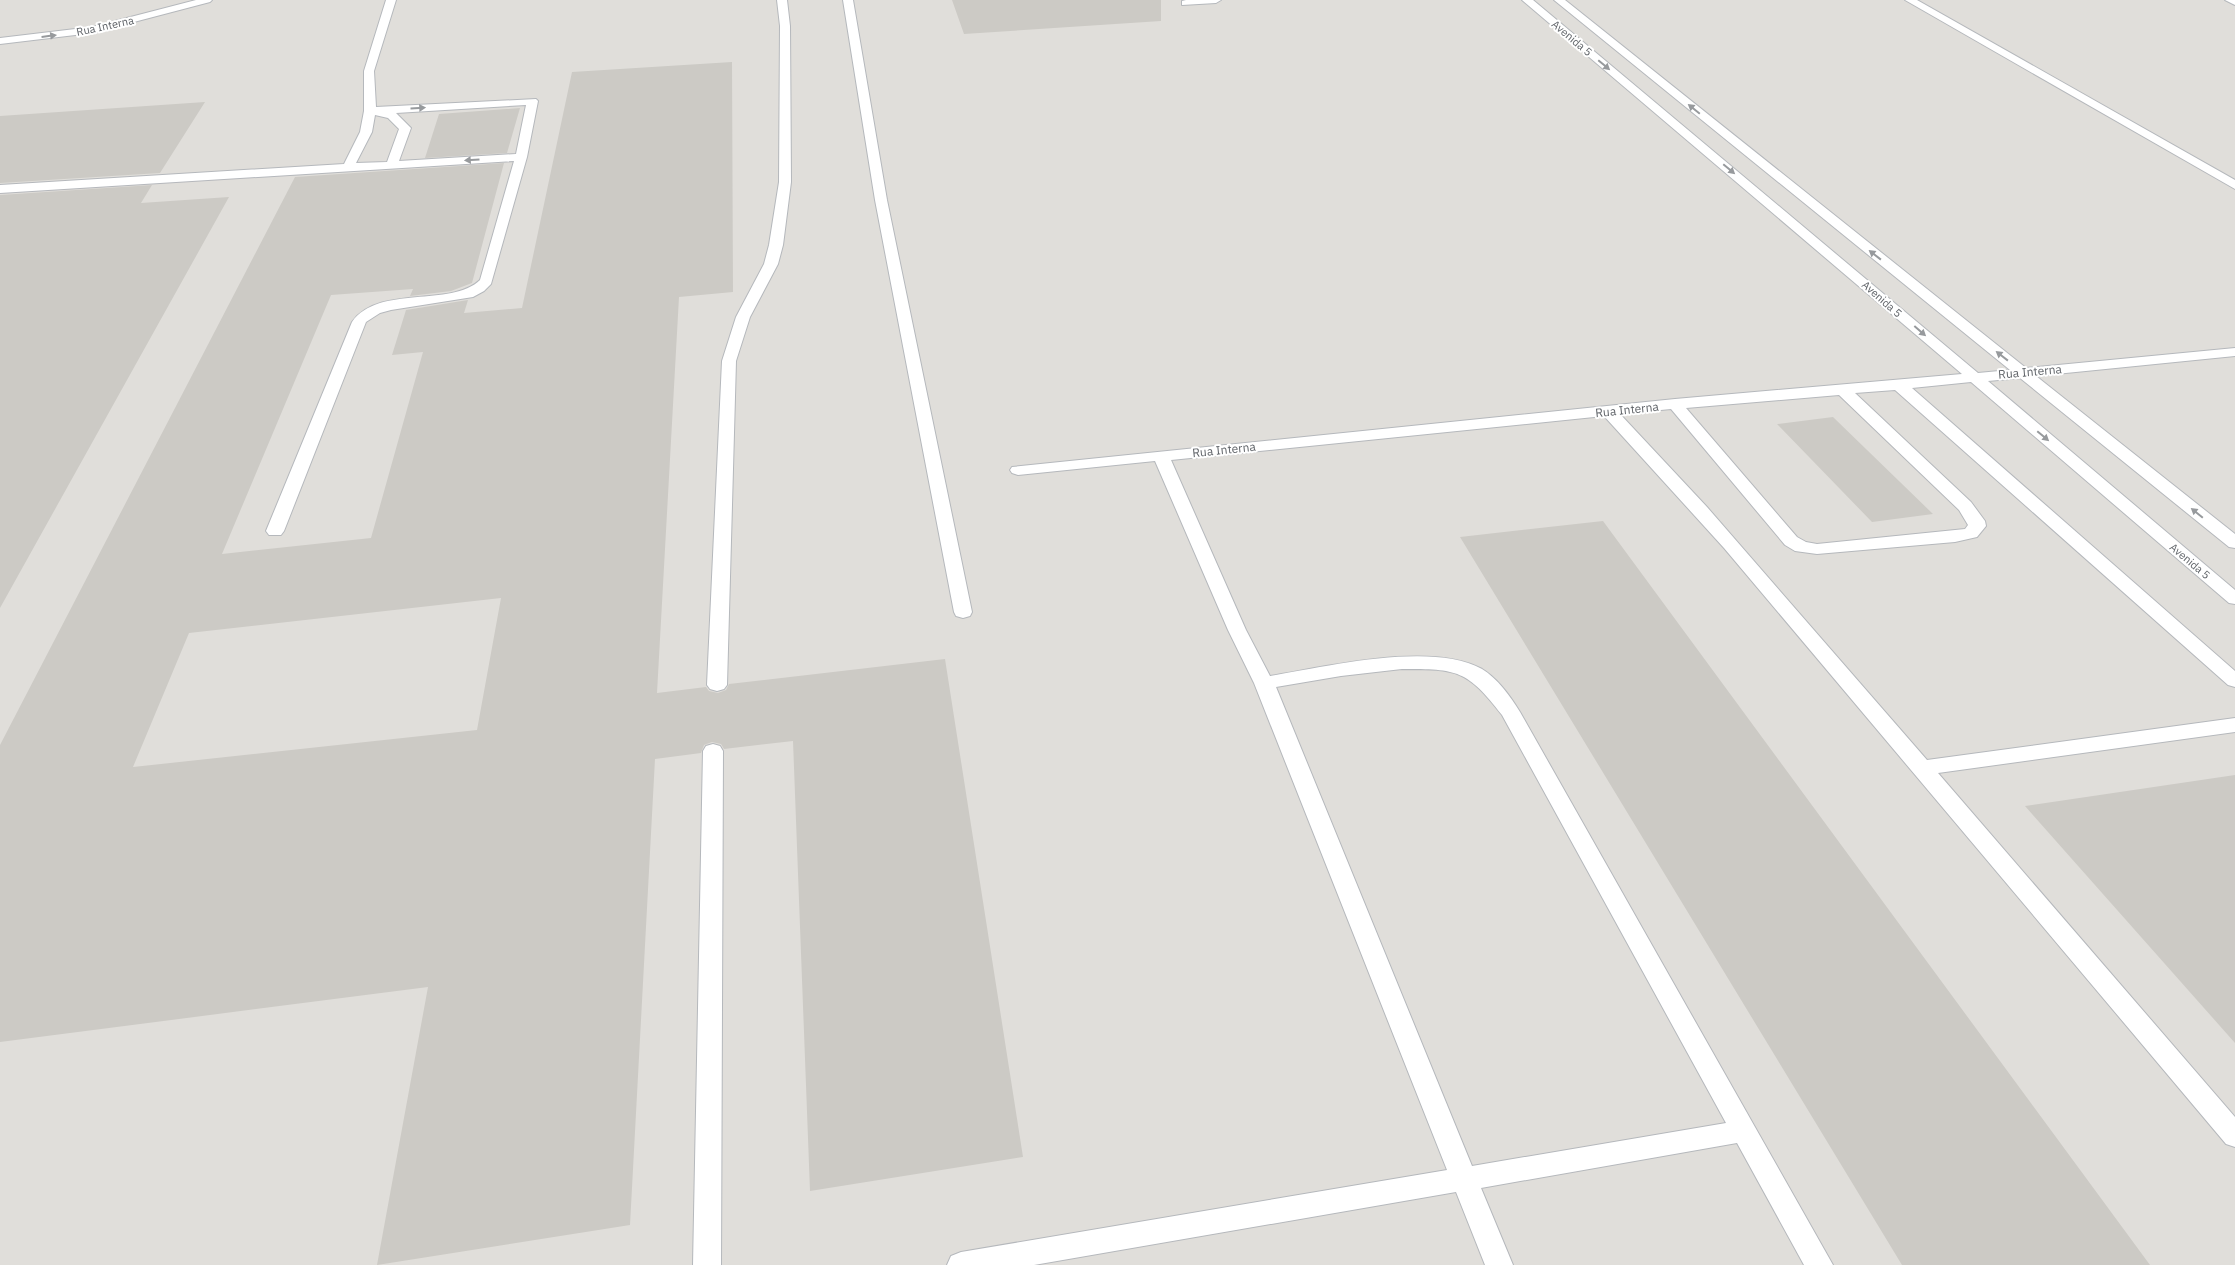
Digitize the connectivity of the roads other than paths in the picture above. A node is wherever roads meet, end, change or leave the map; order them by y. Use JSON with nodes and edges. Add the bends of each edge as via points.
{"nodes":[{"id":1,"x":169,"y":0,"type":"edge"},
{"id":2,"x":208,"y":0,"type":"edge"},
{"id":3,"x":391,"y":0,"type":"edge"},
{"id":4,"x":782,"y":0,"type":"edge"},
{"id":5,"x":848,"y":0,"type":"edge"},
{"id":6,"x":1216,"y":0,"type":"edge"},
{"id":7,"x":1527,"y":0,"type":"edge"},
{"id":8,"x":1559,"y":0,"type":"edge"},
{"id":9,"x":1910,"y":0,"type":"edge"},
{"id":10,"x":2230,"y":0,"type":"edge"},
{"id":11,"x":2235,"y":2,"type":"edge"},
{"id":12,"x":1185,"y":3,"type":"dead end"},
{"id":13,"x":0,"y":30,"type":"edge"},
{"id":14,"x":0,"y":41,"type":"edge"},
{"id":15,"x":370,"y":111,"type":"junction"},
{"id":16,"x":1731,"y":138,"type":"junction"},
{"id":17,"x":1694,"y":140,"type":"junction"},
{"id":18,"x":521,"y":157,"type":"junction"},
{"id":19,"x":390,"y":166,"type":"junction"},
{"id":20,"x":348,"y":168,"type":"junction"},
{"id":21,"x":2235,"y":185,"type":"edge"},
{"id":22,"x":0,"y":189,"type":"edge"},
{"id":23,"x":1804,"y":199,"type":"junction"},
{"id":24,"x":1768,"y":202,"type":"junction"},
{"id":25,"x":2235,"y":352,"type":"edge"},
{"id":26,"x":2024,"y":373,"type":"junction"},
{"id":27,"x":1974,"y":377,"type":"junction"},
{"id":28,"x":1899,"y":385,"type":"junction"},
{"id":29,"x":1843,"y":390,"type":"junction"},
{"id":30,"x":1675,"y":404,"type":"junction"},
{"id":31,"x":1609,"y":412,"type":"junction"},
{"id":32,"x":1161,"y":456,"type":"junction"},
{"id":33,"x":1018,"y":470,"type":"dead end"},
{"id":34,"x":275,"y":530,"type":"dead end"},
{"id":35,"x":2235,"y":544,"type":"edge"},
{"id":36,"x":2235,"y":599,"type":"edge"},
{"id":37,"x":964,"y":612,"type":"dead end"},
{"id":38,"x":2235,"y":681,"type":"edge"},
{"id":39,"x":1264,"y":683,"type":"junction"},
{"id":40,"x":718,"y":685,"type":"dead end"},
{"id":41,"x":2235,"y":725,"type":"edge"},
{"id":42,"x":713,"y":751,"type":"dead end"},
{"id":43,"x":1922,"y":768,"type":"junction"},
{"id":44,"x":1745,"y":1131,"type":"junction"},
{"id":45,"x":2235,"y":1136,"type":"edge"},
{"id":46,"x":1463,"y":1180,"type":"junction"},
{"id":47,"x":707,"y":1265,"type":"edge"},
{"id":48,"x":961,"y":1265,"type":"edge"},
{"id":49,"x":1499,"y":1265,"type":"edge"},
{"id":50,"x":1819,"y":1265,"type":"edge"}],
"edges":[{"from":1,"to":13,"type":"lane","via":[[89,19]]},
{"from":14,"to":2,"type":"lane","name":"Rua Interna","one_way":true,"via":[[92,30]]},
{"from":3,"to":15,"type":"lane","via":[[369,71]]},
{"from":4,"to":40,"type":"lane","via":[[785,26],[785,182],[771,264],[743,317],[729,361]]},
{"from":5,"to":37,"type":"lane","via":[[881,200]]},
{"from":6,"to":12,"type":"lane"},
{"from":7,"to":17,"type":"lane","name":"Avenida 5","one_way":true},
{"from":16,"to":8,"type":"lane","name":"Avenida 5","one_way":true},
{"from":9,"to":21,"type":"lane"},
{"from":10,"to":11,"type":"lane"},
{"from":15,"to":18,"type":"lane","one_way":true,"via":[[532,101]]},
{"from":15,"to":19,"type":"lane","via":[[392,115],[405,128]]},
{"from":15,"to":20,"type":"lane","via":[[366,132]]},
{"from":16,"to":17,"type":"lane"},
{"from":16,"to":23,"type":"lane","name":"Avenida 5"},
{"from":17,"to":24,"type":"lane","name":"Avenida 5","one_way":true},
{"from":18,"to":19,"type":"lane","one_way":true},
{"from":18,"to":34,"type":"lane","via":[[486,281],[468,294],[380,308],[361,319]]},
{"from":19,"to":20,"type":"lane"},
{"from":20,"to":22,"type":"lane"},
{"from":23,"to":24,"type":"lane"},
{"from":26,"to":23,"type":"lane","name":"Avenida 5","one_way":true},
{"from":24,"to":27,"type":"lane","name":"Avenida 5","one_way":true},
{"from":25,"to":26,"type":"lane","name":"Rua Interna"},
{"from":26,"to":27,"type":"lane","name":"Rua Interna"},
{"from":35,"to":26,"type":"lane","name":"Avenida 5","one_way":true},
{"from":27,"to":28,"type":"lane","name":"Rua Interna"},
{"from":27,"to":36,"type":"lane","name":"Avenida 5","one_way":true},
{"from":28,"to":29,"type":"lane","name":"Rua Interna"},
{"from":28,"to":38,"type":"lane"},
{"from":29,"to":30,"type":"lane","name":"Rua Interna"},
{"from":29,"to":30,"type":"lane","via":[[1966,506],[1978,526],[1975,530],[1954,536],[1817,549],[1796,545]]},
{"from":30,"to":31,"type":"lane","name":"Rua Interna"},
{"from":31,"to":32,"type":"lane","name":"Rua Interna"},
{"from":31,"to":43,"type":"lane","via":[[1707,517]]},
{"from":32,"to":33,"type":"lane","name":"Rua Interna"},
{"from":32,"to":39,"type":"lane","via":[[1237,630]]},
{"from":39,"to":44,"type":"lane","via":[[1424,662],[1452,664],[1473,672],[1486,682],[1510,712]]},
{"from":39,"to":46,"type":"lane"},
{"from":41,"to":43,"type":"lane"},
{"from":42,"to":47,"type":"lane"},
{"from":43,"to":45,"type":"lane"},
{"from":44,"to":46,"type":"lane"},
{"from":44,"to":50,"type":"lane"},
{"from":46,"to":48,"type":"lane"},
{"from":46,"to":49,"type":"lane"}]}
